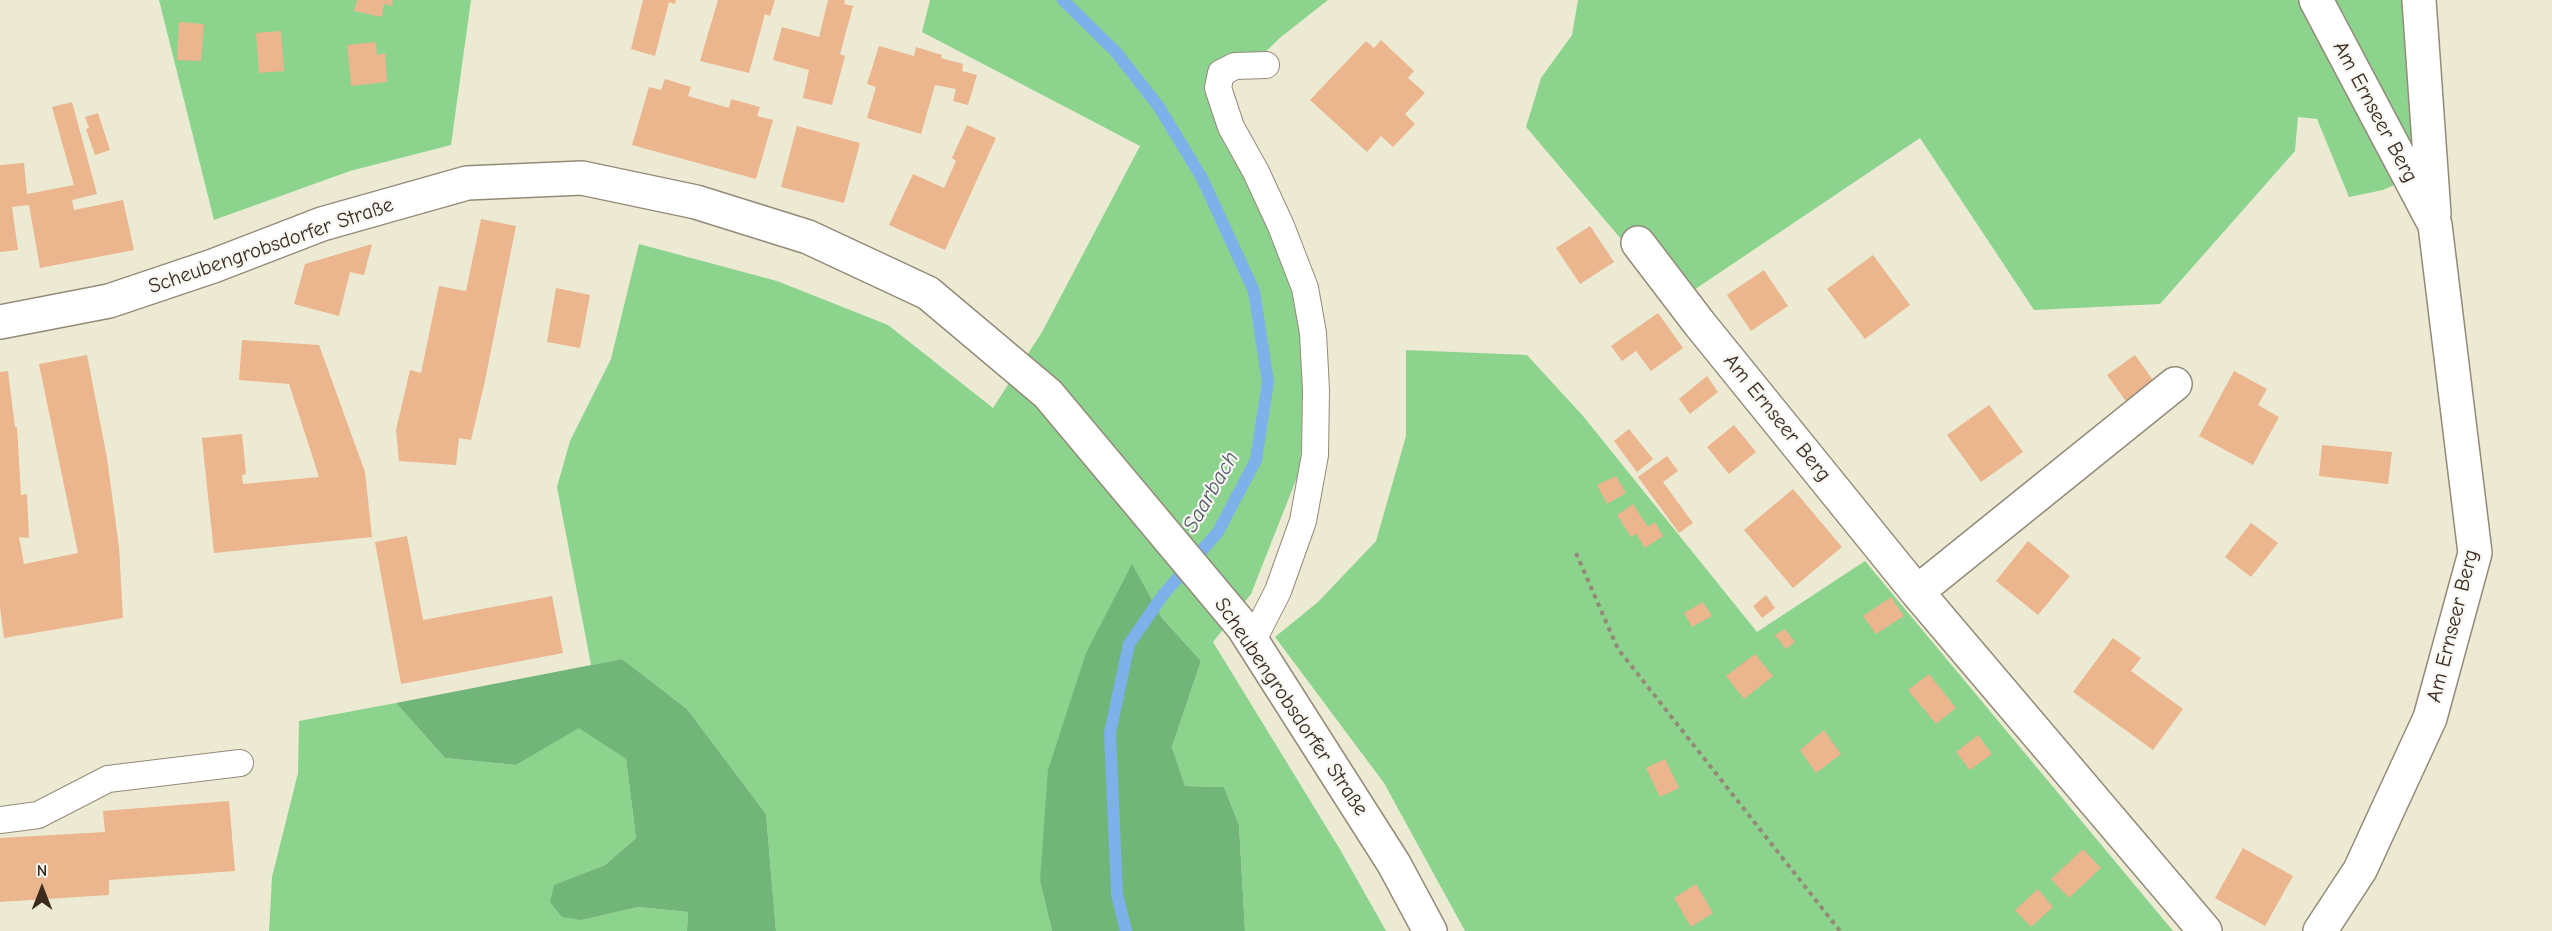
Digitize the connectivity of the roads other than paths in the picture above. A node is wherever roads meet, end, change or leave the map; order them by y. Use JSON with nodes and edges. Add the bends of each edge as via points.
{"nodes":[{"id":1,"x":2316,"y":0,"type":"edge"},
{"id":2,"x":2419,"y":0,"type":"edge"},
{"id":3,"x":1266,"y":65,"type":"dead end"},
{"id":4,"x":2435,"y":225,"type":"junction"},
{"id":5,"x":1638,"y":243,"type":"dead end"},
{"id":6,"x":0,"y":322,"type":"edge"},
{"id":7,"x":2175,"y":384,"type":"dead end"},
{"id":8,"x":1917,"y":592,"type":"junction"},
{"id":9,"x":1247,"y":634,"type":"junction"},
{"id":10,"x":240,"y":763,"type":"dead end"},
{"id":11,"x":0,"y":820,"type":"edge"},
{"id":12,"x":1430,"y":931,"type":"edge"},
{"id":13,"x":2205,"y":931,"type":"edge"},
{"id":14,"x":2320,"y":931,"type":"edge"}],
"edges":[{"from":1,"to":4,"type":"street","name":"Am Ernseer Berg"},
{"from":2,"to":4,"type":"street","name":"Am Ernseer Berg"},
{"from":3,"to":9,"type":"lane","via":[[1235,66],[1221,73],[1218,88],[1231,127],[1281,225],[1305,288],[1313,333],[1315,444],[1303,521],[1278,591]]},
{"from":4,"to":14,"type":"street","name":"Am Ernseer Berg","via":[[2475,553],[2430,718],[2360,870]]},
{"from":5,"to":8,"type":"street","name":"Am Ernseer Berg"},
{"from":6,"to":9,"type":"street","name":"Scheubengrobsdorfer Straße","via":[[110,301],[322,224],[467,183],[582,178],[696,202],[808,237],[928,292],[1048,393]]},
{"from":7,"to":8,"type":"street"},
{"from":8,"to":13,"type":"street","name":"Am Ernseer Berg"},
{"from":9,"to":12,"type":"street","name":"Scheubengrobsdorfer Straße","via":[[1394,864]]},
{"from":10,"to":11,"type":"lane","via":[[108,779],[38,814]]}]}
